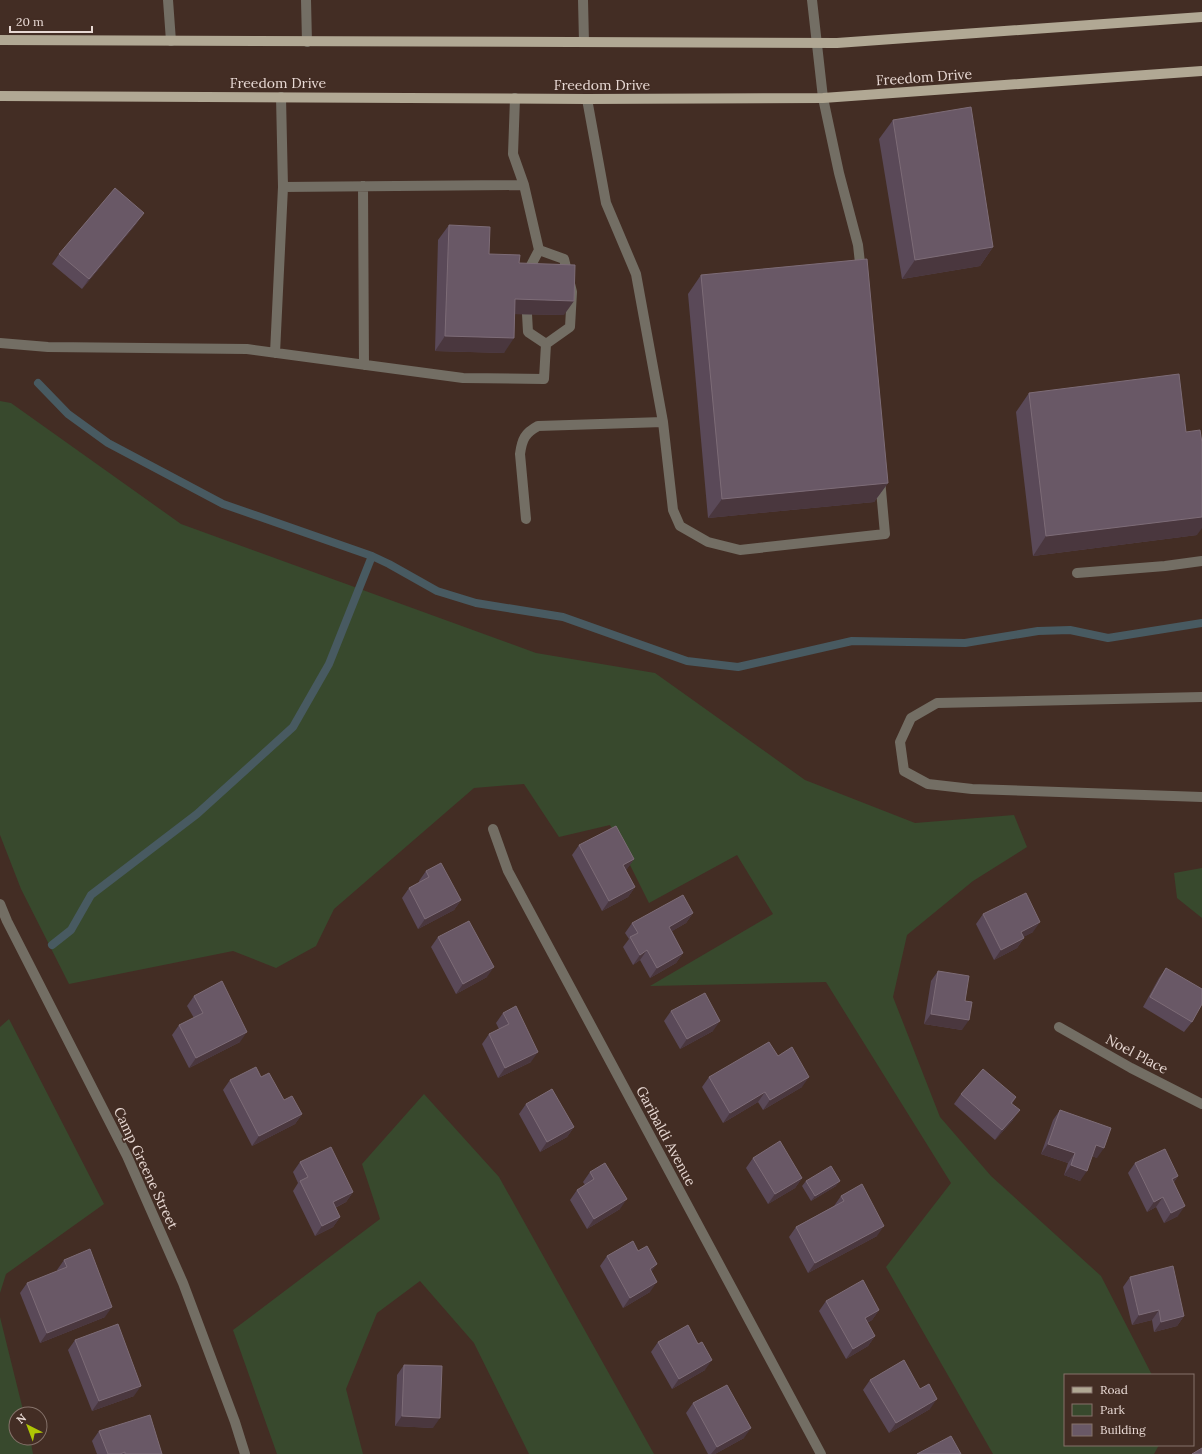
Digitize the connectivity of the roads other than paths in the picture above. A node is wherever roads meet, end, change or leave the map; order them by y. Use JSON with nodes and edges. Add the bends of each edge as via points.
{"nodes":[{"id":1,"x":168,"y":0,"type":"edge"},
{"id":2,"x":306,"y":0,"type":"edge"},
{"id":3,"x":583,"y":0,"type":"edge"},
{"id":4,"x":812,"y":0,"type":"edge"},
{"id":5,"x":1202,"y":17,"type":"edge"},
{"id":6,"x":0,"y":40,"type":"edge"},
{"id":7,"x":171,"y":41,"type":"junction"},
{"id":8,"x":306,"y":42,"type":"junction"},
{"id":9,"x":584,"y":42,"type":"junction"},
{"id":10,"x":816,"y":43,"type":"junction"},
{"id":11,"x":1202,"y":71,"type":"edge"},
{"id":12,"x":0,"y":96,"type":"edge"},
{"id":13,"x":281,"y":97,"type":"junction"},
{"id":14,"x":515,"y":98,"type":"junction"},
{"id":15,"x":824,"y":98,"type":"junction"},
{"id":16,"x":587,"y":99,"type":"junction"},
{"id":17,"x":524,"y":185,"type":"junction"},
{"id":18,"x":364,"y":186,"type":"junction"},
{"id":19,"x":283,"y":187,"type":"junction"},
{"id":20,"x":539,"y":250,"type":"junction"},
{"id":21,"x":524,"y":278,"type":"edge"},
{"id":22,"x":862,"y":284,"type":"edge"},
{"id":23,"x":527,"y":314,"type":"edge"},
{"id":24,"x":0,"y":343,"type":"edge"},
{"id":25,"x":546,"y":344,"type":"junction"},
{"id":26,"x":275,"y":353,"type":"junction"},
{"id":27,"x":364,"y":365,"type":"junction"},
{"id":28,"x":662,"y":422,"type":"junction"},
{"id":29,"x":879,"y":472,"type":"edge"},
{"id":30,"x":526,"y":519,"type":"dead end"},
{"id":31,"x":1202,"y":561,"type":"edge"},
{"id":32,"x":1078,"y":573,"type":"dead end"},
{"id":33,"x":1202,"y":697,"type":"edge"},
{"id":34,"x":1202,"y":797,"type":"edge"},
{"id":35,"x":493,"y":829,"type":"dead end"},
{"id":36,"x":0,"y":904,"type":"edge"},
{"id":37,"x":1059,"y":1027,"type":"dead end"},
{"id":38,"x":1202,"y":1104,"type":"edge"},
{"id":39,"x":245,"y":1454,"type":"edge"},
{"id":40,"x":821,"y":1454,"type":"edge"}],
"edges":[{"from":1,"to":7,"type":"street"},
{"from":2,"to":8,"type":"street"},
{"from":3,"to":9,"type":"street"},
{"from":4,"to":10,"type":"street"},
{"from":5,"to":10,"type":"main road"},
{"from":6,"to":7,"type":"main road"},
{"from":7,"to":8,"type":"main road"},
{"from":8,"to":9,"type":"main road"},
{"from":9,"to":10,"type":"main road"},
{"from":10,"to":15,"type":"street"},
{"from":11,"to":15,"type":"main road","name":"Freedom Drive"},
{"from":12,"to":13,"type":"main road","name":"Freedom Drive"},
{"from":13,"to":14,"type":"main road","name":"Freedom Drive"},
{"from":13,"to":19,"type":"street"},
{"from":14,"to":16,"type":"main road","name":"Freedom Drive"},
{"from":14,"to":17,"type":"street","via":[[513,154]]},
{"from":15,"to":16,"type":"main road","name":"Freedom Drive"},
{"from":15,"to":22,"type":"street","via":[[839,173],[858,245]]},
{"from":16,"to":28,"type":"street","via":[[606,203],[636,274]]},
{"from":17,"to":18,"type":"street"},
{"from":17,"to":20,"type":"street"},
{"from":18,"to":19,"type":"street"},
{"from":18,"to":27,"type":"street"},
{"from":19,"to":26,"type":"street"},
{"from":20,"to":21,"type":"street"},
{"from":20,"to":25,"type":"street","via":[[564,259],[572,292],[570,327]]},
{"from":23,"to":25,"type":"street","via":[[528,332]]},
{"from":24,"to":26,"type":"street","via":[[48,347],[247,349]]},
{"from":25,"to":27,"type":"street","via":[[544,379],[463,378]]},
{"from":26,"to":27,"type":"street"},
{"from":28,"to":29,"type":"street","via":[[674,510],[680,526],[708,542],[740,550],[885,534]]},
{"from":28,"to":30,"type":"street","via":[[538,426],[529,431],[522,443],[520,454]]},
{"from":31,"to":32,"type":"street"},
{"from":33,"to":34,"type":"street","via":[[937,703],[911,718],[900,742],[904,771],[928,784],[972,789]]},
{"from":35,"to":40,"type":"street","name":"Garibaldi Avenue","via":[[508,871]]},
{"from":36,"to":39,"type":"street","name":"Camp Greene Street","via":[[127,1156],[183,1283]]},
{"from":37,"to":38,"type":"street","name":"Noel Place"}]}
